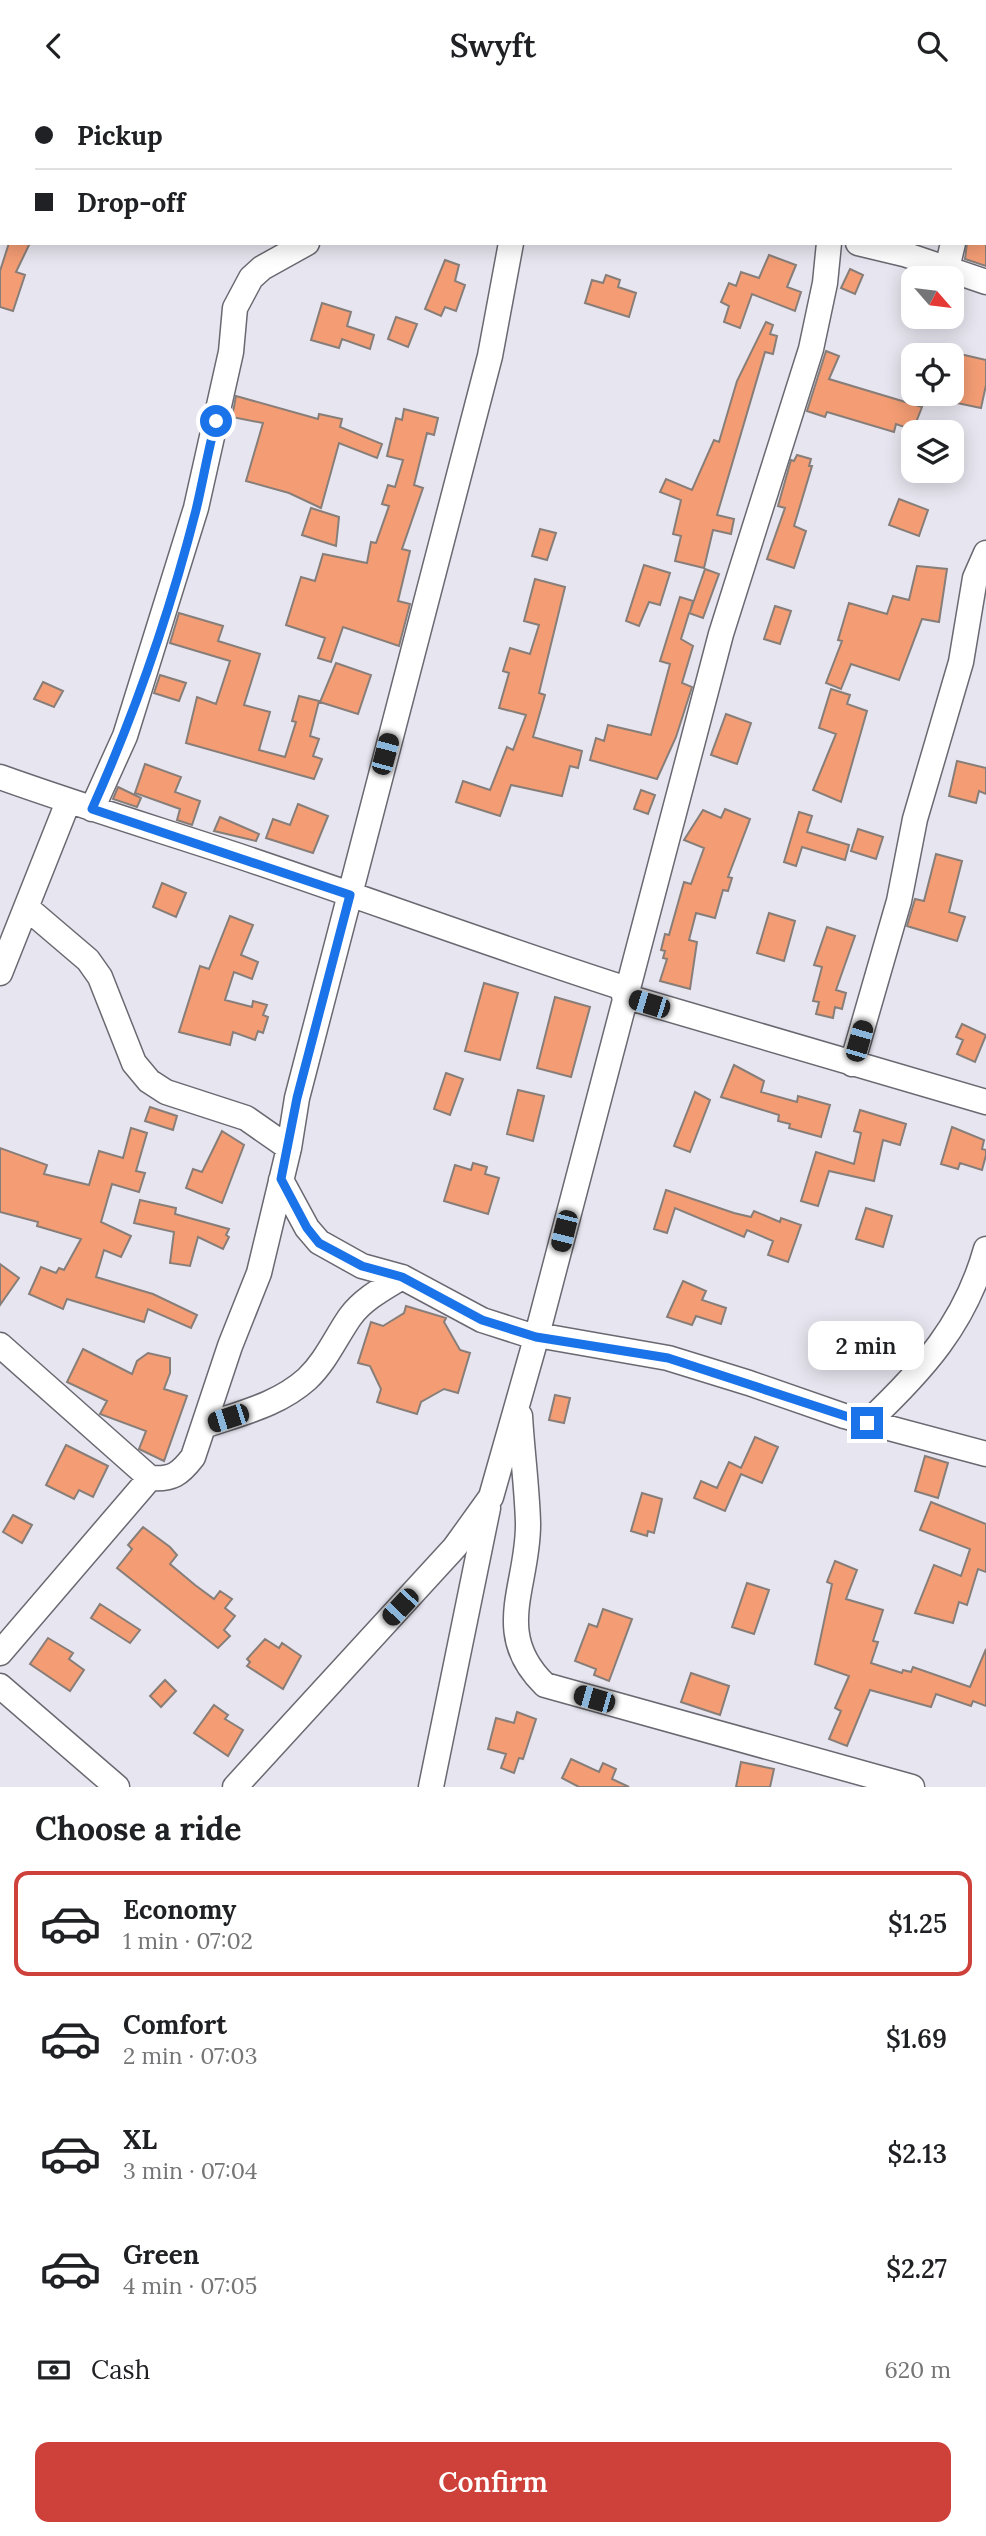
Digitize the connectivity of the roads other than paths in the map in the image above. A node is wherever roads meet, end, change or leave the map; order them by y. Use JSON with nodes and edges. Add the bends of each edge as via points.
{"nodes":[{"id":1,"x":263,"y":245,"type":"edge"},
{"id":2,"x":303,"y":245,"type":"edge"},
{"id":3,"x":511,"y":245,"type":"edge"},
{"id":4,"x":829,"y":245,"type":"edge"},
{"id":5,"x":865,"y":245,"type":"edge"},
{"id":6,"x":953,"y":245,"type":"edge"},
{"id":7,"x":937,"y":266,"type":"edge"},
{"id":8,"x":948,"y":266,"type":"edge"},
{"id":9,"x":964,"y":275,"type":"edge"},
{"id":10,"x":251,"y":278,"type":"junction"},
{"id":11,"x":986,"y":282,"type":"edge"},
{"id":12,"x":986,"y":553,"type":"edge"},
{"id":13,"x":0,"y":776,"type":"edge"},
{"id":14,"x":68,"y":802,"type":"junction"},
{"id":15,"x":92,"y":809,"type":"junction"},
{"id":16,"x":350,"y":895,"type":"junction"},
{"id":17,"x":27,"y":908,"type":"junction"},
{"id":18,"x":0,"y":973,"type":"edge"},
{"id":19,"x":626,"y":993,"type":"junction"},
{"id":20,"x":852,"y":1064,"type":"junction"},
{"id":21,"x":986,"y":1102,"type":"edge"},
{"id":22,"x":289,"y":1148,"type":"junction"},
{"id":23,"x":281,"y":1179,"type":"junction"},
{"id":24,"x":986,"y":1249,"type":"edge"},
{"id":25,"x":402,"y":1277,"type":"junction"},
{"id":26,"x":536,"y":1336,"type":"junction"},
{"id":27,"x":0,"y":1345,"type":"edge"},
{"id":28,"x":519,"y":1399,"type":"junction"},
{"id":29,"x":867,"y":1423,"type":"junction"},
{"id":30,"x":204,"y":1426,"type":"junction"},
{"id":31,"x":986,"y":1454,"type":"edge"},
{"id":32,"x":150,"y":1478,"type":"junction"},
{"id":33,"x":491,"y":1497,"type":"junction"},
{"id":34,"x":0,"y":1653,"type":"edge"},
{"id":35,"x":0,"y":1686,"type":"edge"},
{"id":36,"x":117,"y":1787,"type":"edge"},
{"id":37,"x":234,"y":1787,"type":"edge"},
{"id":38,"x":431,"y":1787,"type":"edge"},
{"id":39,"x":912,"y":1787,"type":"edge"}],
"edges":[{"from":1,"to":10,"type":"street"},
{"from":2,"to":10,"type":"street"},
{"from":3,"to":16,"type":"street","via":[[468,446]]},
{"from":4,"to":19,"type":"street","via":[[811,348],[721,634]]},
{"from":5,"to":7,"type":"street"},
{"from":6,"to":8,"type":"street"},
{"from":9,"to":11,"type":"street"},
{"from":10,"to":15,"type":"street","via":[[235,308],[221,400],[170,598],[125,736]]},
{"from":12,"to":20,"type":"street","via":[[975,578],[961,663],[915,819],[900,901]]},
{"from":13,"to":14,"type":"street"},
{"from":14,"to":15,"type":"street"},
{"from":14,"to":17,"type":"street"},
{"from":15,"to":16,"type":"street"},
{"from":16,"to":19,"type":"street"},
{"from":16,"to":22,"type":"street","via":[[297,1098]]},
{"from":17,"to":18,"type":"street"},
{"from":17,"to":22,"type":"street","via":[[94,969],[134,1063],[149,1081],[166,1092],[246,1118]]},
{"from":19,"to":20,"type":"street"},
{"from":19,"to":26,"type":"street"},
{"from":20,"to":21,"type":"street"},
{"from":22,"to":23,"type":"street"},
{"from":23,"to":25,"type":"street","via":[[319,1243],[362,1266]]},
{"from":23,"to":30,"type":"street","via":[[259,1273]]},
{"from":24,"to":29,"type":"street","via":[[957,1322],[916,1377]]},
{"from":25,"to":26,"type":"street","via":[[482,1320]]},
{"from":25,"to":30,"type":"street","via":[[352,1314],[308,1378],[276,1401]]},
{"from":26,"to":28,"type":"street"},
{"from":26,"to":29,"type":"street","via":[[668,1358]]},
{"from":27,"to":32,"type":"street"},
{"from":28,"to":33,"type":"street"},
{"from":28,"to":39,"type":"street","via":[[528,1526],[516,1636],[527,1668],[545,1685]]},
{"from":29,"to":31,"type":"street"},
{"from":30,"to":32,"type":"street","via":[[193,1457],[181,1472],[167,1480]]},
{"from":32,"to":34,"type":"street"},
{"from":33,"to":37,"type":"street","via":[[455,1547]]},
{"from":33,"to":38,"type":"street"},
{"from":35,"to":36,"type":"street"}]}
